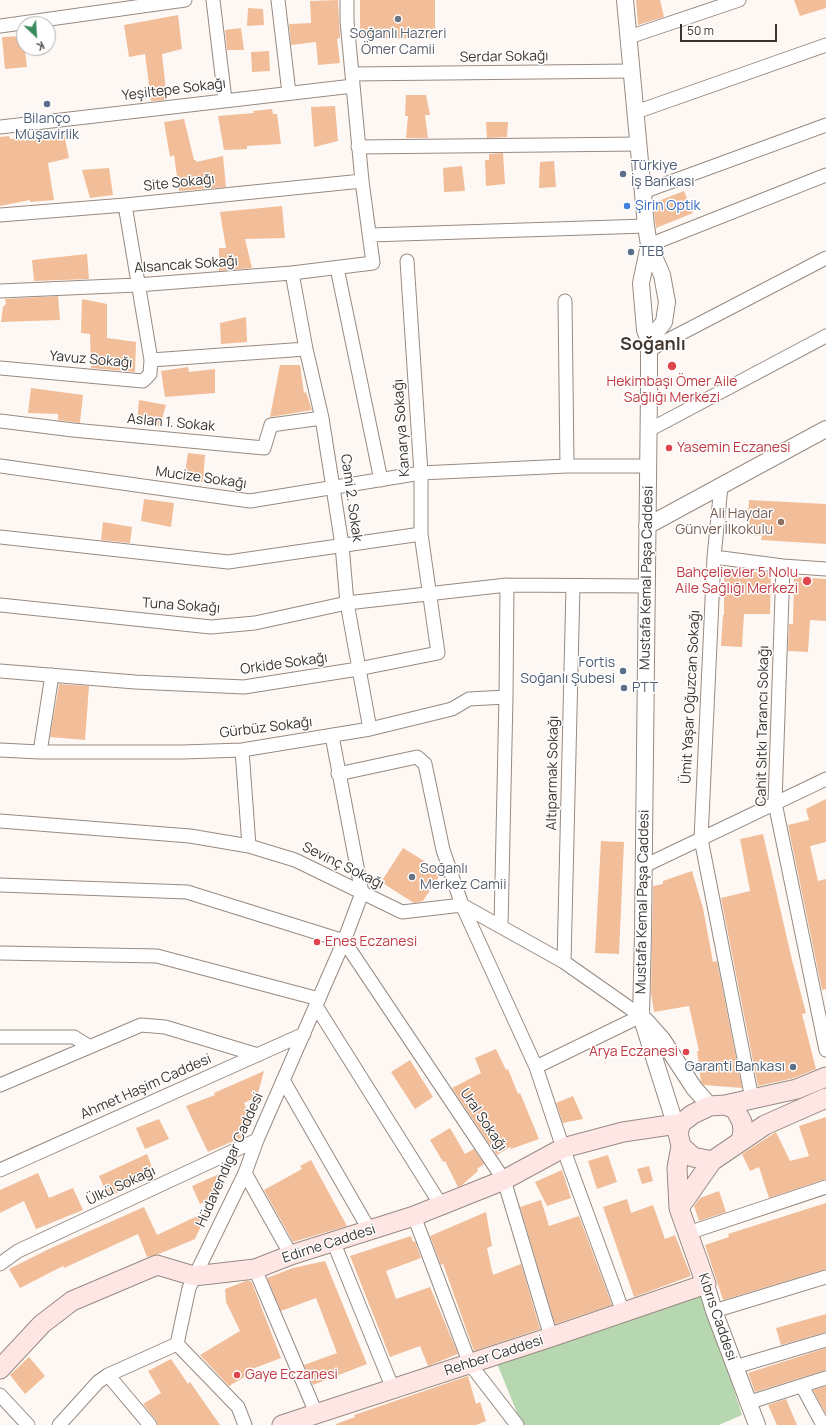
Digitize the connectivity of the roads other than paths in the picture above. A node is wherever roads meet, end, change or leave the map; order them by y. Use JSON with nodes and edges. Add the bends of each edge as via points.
{"nodes":[{"id":1,"x":185,"y":0,"type":"edge"},
{"id":2,"x":213,"y":0,"type":"edge"},
{"id":3,"x":278,"y":0,"type":"edge"},
{"id":4,"x":347,"y":0,"type":"edge"},
{"id":5,"x":625,"y":0,"type":"edge"},
{"id":6,"x":739,"y":0,"type":"edge"},
{"id":7,"x":0,"y":26,"type":"edge"},
{"id":8,"x":629,"y":37,"type":"junction"},
{"id":9,"x":826,"y":45,"type":"edge"},
{"id":10,"x":632,"y":71,"type":"junction"},
{"id":11,"x":352,"y":80,"type":"junction"},
{"id":12,"x":289,"y":93,"type":"junction"},
{"id":13,"x":225,"y":100,"type":"junction"},
{"id":14,"x":636,"y":112,"type":"junction"},
{"id":15,"x":826,"y":125,"type":"edge"},
{"id":16,"x":0,"y":127,"type":"edge"},
{"id":17,"x":639,"y":144,"type":"junction"},
{"id":18,"x":358,"y":147,"type":"junction"},
{"id":19,"x":826,"y":175,"type":"edge"},
{"id":20,"x":362,"y":181,"type":"junction"},
{"id":21,"x":643,"y":192,"type":"junction"},
{"id":22,"x":124,"y":205,"type":"junction"},
{"id":23,"x":0,"y":215,"type":"edge"},
{"id":24,"x":646,"y":226,"type":"junction"},
{"id":25,"x":370,"y":235,"type":"junction"},
{"id":26,"x":649,"y":245,"type":"junction"},
{"id":27,"x":826,"y":258,"type":"edge"},
{"id":28,"x":407,"y":261,"type":"dead end"},
{"id":29,"x":338,"y":268,"type":"junction"},
{"id":30,"x":292,"y":273,"type":"junction"},
{"id":31,"x":137,"y":285,"type":"junction"},
{"id":32,"x":0,"y":291,"type":"edge"},
{"id":33,"x":565,"y":301,"type":"dead end"},
{"id":34,"x":826,"y":336,"type":"edge"},
{"id":35,"x":649,"y":346,"type":"junction"},
{"id":36,"x":306,"y":349,"type":"junction"},
{"id":37,"x":151,"y":360,"type":"junction"},
{"id":38,"x":0,"y":368,"type":"edge"},
{"id":39,"x":322,"y":418,"type":"junction"},
{"id":40,"x":0,"y":421,"type":"edge"},
{"id":41,"x":826,"y":428,"type":"edge"},
{"id":42,"x":649,"y":430,"type":"junction"},
{"id":43,"x":0,"y":466,"type":"edge"},
{"id":44,"x":567,"y":466,"type":"junction"},
{"id":45,"x":648,"y":466,"type":"junction"},
{"id":46,"x":421,"y":473,"type":"junction"},
{"id":47,"x":382,"y":480,"type":"junction"},
{"id":48,"x":721,"y":486,"type":"junction"},
{"id":49,"x":334,"y":489,"type":"junction"},
{"id":50,"x":647,"y":526,"type":"junction"},
{"id":51,"x":422,"y":534,"type":"junction"},
{"id":52,"x":0,"y":537,"type":"edge"},
{"id":53,"x":342,"y":545,"type":"junction"},
{"id":54,"x":714,"y":557,"type":"junction"},
{"id":55,"x":783,"y":566,"type":"junction"},
{"id":56,"x":826,"y":569,"type":"edge"},
{"id":57,"x":507,"y":585,"type":"junction"},
{"id":58,"x":573,"y":586,"type":"junction"},
{"id":59,"x":647,"y":586,"type":"junction"},
{"id":60,"x":430,"y":593,"type":"junction"},
{"id":61,"x":347,"y":604,"type":"junction"},
{"id":62,"x":0,"y":605,"type":"edge"},
{"id":63,"x":358,"y":669,"type":"junction"},
{"id":64,"x":0,"y":670,"type":"edge"},
{"id":65,"x":52,"y":675,"type":"junction"},
{"id":66,"x":506,"y":697,"type":"junction"},
{"id":67,"x":370,"y":729,"type":"junction"},
{"id":68,"x":332,"y":736,"type":"junction"},
{"id":69,"x":0,"y":750,"type":"edge"},
{"id":70,"x":242,"y":750,"type":"junction"},
{"id":71,"x":40,"y":752,"type":"junction"},
{"id":72,"x":338,"y":774,"type":"junction"},
{"id":73,"x":826,"y":779,"type":"edge"},
{"id":74,"x":775,"y":803,"type":"junction"},
{"id":75,"x":0,"y":821,"type":"edge"},
{"id":76,"x":701,"y":839,"type":"junction"},
{"id":77,"x":249,"y":846,"type":"junction"},
{"id":78,"x":644,"y":866,"type":"junction"},
{"id":79,"x":0,"y":885,"type":"edge"},
{"id":80,"x":362,"y":893,"type":"junction"},
{"id":81,"x":462,"y":905,"type":"junction"},
{"id":82,"x":500,"y":926,"type":"junction"},
{"id":83,"x":344,"y":941,"type":"junction"},
{"id":84,"x":0,"y":953,"type":"edge"},
{"id":85,"x":564,"y":962,"type":"junction"},
{"id":86,"x":318,"y":1003,"type":"junction"},
{"id":87,"x":641,"y":1016,"type":"junction"},
{"id":88,"x":304,"y":1034,"type":"junction"},
{"id":89,"x":0,"y":1037,"type":"edge"},
{"id":90,"x":90,"y":1047,"type":"junction"},
{"id":91,"x":826,"y":1050,"type":"edge"},
{"id":92,"x":258,"y":1055,"type":"junction"},
{"id":93,"x":536,"y":1067,"type":"junction"},
{"id":94,"x":826,"y":1076,"type":"edge"},
{"id":95,"x":283,"y":1080,"type":"junction"},
{"id":96,"x":0,"y":1085,"type":"edge"},
{"id":97,"x":826,"y":1098,"type":"edge"},
{"id":98,"x":752,"y":1099,"type":"junction"},
{"id":99,"x":717,"y":1106,"type":"junction"},
{"id":100,"x":679,"y":1134,"type":"junction"},
{"id":101,"x":257,"y":1140,"type":"junction"},
{"id":102,"x":741,"y":1141,"type":"junction"},
{"id":103,"x":563,"y":1148,"type":"junction"},
{"id":104,"x":712,"y":1161,"type":"junction"},
{"id":105,"x":0,"y":1170,"type":"edge"},
{"id":106,"x":245,"y":1173,"type":"junction"},
{"id":107,"x":504,"y":1180,"type":"junction"},
{"id":108,"x":826,"y":1187,"type":"edge"},
{"id":109,"x":441,"y":1205,"type":"junction"},
{"id":110,"x":679,"y":1208,"type":"junction"},
{"id":111,"x":414,"y":1216,"type":"junction"},
{"id":112,"x":370,"y":1231,"type":"junction"},
{"id":113,"x":688,"y":1233,"type":"junction"},
{"id":114,"x":333,"y":1241,"type":"junction"},
{"id":115,"x":291,"y":1255,"type":"junction"},
{"id":116,"x":0,"y":1264,"type":"edge"},
{"id":117,"x":255,"y":1269,"type":"junction"},
{"id":118,"x":194,"y":1276,"type":"junction"},
{"id":119,"x":826,"y":1277,"type":"edge"},
{"id":120,"x":706,"y":1284,"type":"junction"},
{"id":121,"x":714,"y":1311,"type":"junction"},
{"id":122,"x":623,"y":1312,"type":"junction"},
{"id":123,"x":551,"y":1337,"type":"junction"},
{"id":124,"x":826,"y":1340,"type":"edge"},
{"id":125,"x":177,"y":1344,"type":"junction"},
{"id":126,"x":470,"y":1364,"type":"junction"},
{"id":127,"x":734,"y":1367,"type":"junction"},
{"id":128,"x":0,"y":1369,"type":"edge"},
{"id":129,"x":108,"y":1375,"type":"junction"},
{"id":130,"x":826,"y":1378,"type":"edge"},
{"id":131,"x":802,"y":1386,"type":"junction"},
{"id":132,"x":393,"y":1389,"type":"junction"},
{"id":133,"x":0,"y":1395,"type":"edge"},
{"id":134,"x":747,"y":1403,"type":"junction"},
{"id":135,"x":316,"y":1413,"type":"junction"},
{"id":136,"x":513,"y":1424,"type":"edge"},
{"id":137,"x":28,"y":1425,"type":"edge"},
{"id":138,"x":59,"y":1425,"type":"edge"},
{"id":139,"x":150,"y":1425,"type":"edge"},
{"id":140,"x":245,"y":1425,"type":"edge"},
{"id":141,"x":282,"y":1425,"type":"edge"},
{"id":142,"x":757,"y":1425,"type":"edge"},
{"id":143,"x":823,"y":1425,"type":"edge"}],
"edges":[{"from":1,"to":7,"type":"street"},
{"from":2,"to":13,"type":"street"},
{"from":3,"to":12,"type":"street"},
{"from":4,"to":11,"type":"street"},
{"from":5,"to":8,"type":"street"},
{"from":6,"to":8,"type":"street"},
{"from":8,"to":10,"type":"street"},
{"from":9,"to":14,"type":"street"},
{"from":10,"to":11,"type":"street","name":"Serdar Sokağı"},
{"from":10,"to":14,"type":"street"},
{"from":11,"to":12,"type":"street","name":"Yeşiltepe Sokağı"},
{"from":11,"to":18,"type":"street"},
{"from":12,"to":13,"type":"street","name":"Yeşiltepe Sokağı"},
{"from":13,"to":16,"type":"street","name":"Yeşiltepe Sokağı"},
{"from":14,"to":17,"type":"street"},
{"from":15,"to":21,"type":"street"},
{"from":17,"to":18,"type":"street"},
{"from":17,"to":21,"type":"street"},
{"from":18,"to":20,"type":"street"},
{"from":19,"to":26,"type":"street"},
{"from":20,"to":22,"type":"street","name":"Site Sokağı"},
{"from":20,"to":25,"type":"street"},
{"from":21,"to":24,"type":"street"},
{"from":22,"to":23,"type":"street","name":"Site Sokağı"},
{"from":22,"to":31,"type":"street","name":"Yavuz Sokağı"},
{"from":24,"to":25,"type":"street"},
{"from":24,"to":26,"type":"street"},
{"from":25,"to":29,"type":"street","name":"Alsancak Sokağı","via":[[374,263]]},
{"from":26,"to":35,"type":"street","name":"Mustafa Kemal Paşa Caddesi","via":[[641,283],[644,330]]},
{"from":26,"to":35,"type":"street","via":[[662,275],[667,302],[664,322]]},
{"from":27,"to":35,"type":"street"},
{"from":28,"to":46,"type":"street","name":"Kanarya Sokağı"},
{"from":29,"to":30,"type":"street","name":"Alsancak Sokağı"},
{"from":29,"to":47,"type":"street"},
{"from":30,"to":31,"type":"street","name":"Alsancak Sokağı"},
{"from":30,"to":36,"type":"street","name":"Cami 2. Sokak"},
{"from":31,"to":32,"type":"street","name":"Alsancak Sokağı"},
{"from":31,"to":37,"type":"street","name":"Yavuz Sokağı"},
{"from":33,"to":44,"type":"street"},
{"from":34,"to":42,"type":"street"},
{"from":35,"to":42,"type":"street","name":"Mustafa Kemal Paşa Caddesi"},
{"from":36,"to":37,"type":"street"},
{"from":36,"to":39,"type":"street","name":"Cami 2. Sokak"},
{"from":37,"to":38,"type":"street","name":"Yavuz Sokağı","via":[[150,374],[143,381]]},
{"from":39,"to":40,"type":"street","name":"Aslan 1. Sokak","via":[[271,425],[264,448]]},
{"from":39,"to":49,"type":"street","name":"Cami 2. Sokak"},
{"from":41,"to":48,"type":"street"},
{"from":42,"to":45,"type":"street","name":"Mustafa Kemal Paşa Caddesi"},
{"from":43,"to":49,"type":"street","name":"Mucize Sokağı","via":[[250,501]]},
{"from":44,"to":45,"type":"street","name":"Mucize Sokağı"},
{"from":44,"to":46,"type":"street","name":"Mucize Sokağı"},
{"from":45,"to":50,"type":"street","name":"Mustafa Kemal Paşa Caddesi"},
{"from":46,"to":47,"type":"street","name":"Mucize Sokağı"},
{"from":46,"to":51,"type":"street","name":"Kanarya Sokağı"},
{"from":47,"to":49,"type":"street","name":"Mucize Sokağı"},
{"from":48,"to":50,"type":"street"},
{"from":48,"to":54,"type":"street","name":"Ümit Yaşar Oğuzcan Sokağı"},
{"from":49,"to":53,"type":"street","name":"Cami 2. Sokak"},
{"from":50,"to":59,"type":"street","name":"Mustafa Kemal Paşa Caddesi"},
{"from":51,"to":53,"type":"street"},
{"from":51,"to":60,"type":"street","name":"Kanarya Sokağı"},
{"from":52,"to":53,"type":"street","via":[[228,562]]},
{"from":53,"to":61,"type":"street","name":"Cami 2. Sokak"},
{"from":54,"to":55,"type":"street"},
{"from":54,"to":76,"type":"street","name":"Ümit Yaşar Oğuzcan Sokağı"},
{"from":55,"to":56,"type":"street"},
{"from":55,"to":74,"type":"street","name":"Cahit Sıtkı Tarancı Sokağı"},
{"from":57,"to":58,"type":"street","name":"Tuna Sokağı"},
{"from":57,"to":60,"type":"street","name":"Tuna Sokağı"},
{"from":57,"to":66,"type":"street"},
{"from":58,"to":59,"type":"street","name":"Tuna Sokağı"},
{"from":58,"to":85,"type":"street","name":"Altıparmak Sokağı"},
{"from":59,"to":78,"type":"street","name":"Mustafa Kemal Paşa Caddesi"},
{"from":60,"to":61,"type":"street","name":"Tuna Sokağı"},
{"from":60,"to":63,"type":"street","name":"Orkide Sokağı","via":[[438,654]]},
{"from":61,"to":62,"type":"street","name":"Tuna Sokağı","via":[[255,623],[211,627]]},
{"from":61,"to":63,"type":"street","name":"Cami 2. Sokak"},
{"from":63,"to":65,"type":"street","name":"Orkide Sokağı","via":[[244,687]]},
{"from":63,"to":67,"type":"street","name":"Cami 2. Sokak"},
{"from":64,"to":65,"type":"street","name":"Orkide Sokağı"},
{"from":65,"to":71,"type":"street"},
{"from":66,"to":67,"type":"street","name":"Gürbüz Sokağı","via":[[469,699],[452,709]]},
{"from":66,"to":82,"type":"street"},
{"from":67,"to":68,"type":"street","name":"Gürbüz Sokağı"},
{"from":68,"to":70,"type":"street","name":"Gürbüz Sokağı"},
{"from":68,"to":72,"type":"street"},
{"from":69,"to":71,"type":"street","name":"Gürbüz Sokağı"},
{"from":70,"to":71,"type":"street","name":"Gürbüz Sokağı"},
{"from":70,"to":77,"type":"street"},
{"from":72,"to":80,"type":"street"},
{"from":72,"to":81,"type":"street","via":[[417,757],[425,764],[443,850]]},
{"from":73,"to":74,"type":"street"},
{"from":74,"to":76,"type":"street"},
{"from":74,"to":91,"type":"street","name":"Cahit Sıtkı Tarancı Sokağı"},
{"from":75,"to":77,"type":"street","name":"Sevinç Sokağı","via":[[190,836]]},
{"from":76,"to":78,"type":"street"},
{"from":76,"to":98,"type":"street","name":"Ümit Yaşar Oğuzcan Sokağı"},
{"from":77,"to":80,"type":"street","name":"Sevinç Sokağı","via":[[295,860]]},
{"from":78,"to":87,"type":"street","name":"Mustafa Kemal Paşa Caddesi"},
{"from":79,"to":83,"type":"street","via":[[187,892]]},
{"from":80,"to":81,"type":"street","name":"Sevinç Sokağı","via":[[402,912]]},
{"from":80,"to":83,"type":"street","name":"Hüdavendigar Caddesi"},
{"from":81,"to":82,"type":"street"},
{"from":81,"to":93,"type":"street"},
{"from":82,"to":85,"type":"street"},
{"from":83,"to":86,"type":"street","name":"Hüdavendigar Caddesi"},
{"from":83,"to":107,"type":"street","name":"Ural Sokağı"},
{"from":84,"to":86,"type":"street","via":[[157,956]]},
{"from":85,"to":87,"type":"street"},
{"from":86,"to":88,"type":"street","name":"Hüdavendigar Caddesi"},
{"from":86,"to":109,"type":"street"},
{"from":87,"to":93,"type":"street"},
{"from":87,"to":99,"type":"street","via":[[662,1039],[694,1088]]},
{"from":87,"to":100,"type":"street","name":"Mustafa Kemal Paşa Caddesi"},
{"from":88,"to":92,"type":"street","name":"Ahmet Haşim Caddesi"},
{"from":88,"to":95,"type":"street","name":"Hüdavendigar Caddesi"},
{"from":89,"to":90,"type":"street","via":[[74,1037]]},
{"from":90,"to":92,"type":"street","via":[[141,1025],[165,1027]]},
{"from":90,"to":96,"type":"street"},
{"from":92,"to":105,"type":"street","name":"Ahmet Haşim Caddesi"},
{"from":93,"to":103,"type":"street"},
{"from":94,"to":98,"type":"main road","via":[[797,1089]]},
{"from":95,"to":101,"type":"street","name":"Hüdavendigar Caddesi"},
{"from":95,"to":112,"type":"street"},
{"from":97,"to":102,"type":"main road","via":[[765,1125]]},
{"from":98,"to":99,"type":"main road"},
{"from":99,"to":100,"type":"main road","via":[[693,1114],[681,1123]]},
{"from":99,"to":102,"type":"main road","via":[[735,1109],[742,1122]]},
{"from":100,"to":103,"type":"main road","name":"Edirne Caddesi","via":[[623,1132]]},
{"from":100,"to":104,"type":"main road","via":[[693,1157]]},
{"from":100,"to":110,"type":"main road","name":"Kıbrıs Caddesi"},
{"from":101,"to":106,"type":"street","name":"Hüdavendigar Caddesi"},
{"from":101,"to":116,"type":"street","name":"Ülkü Sokağı","via":[[18,1251]]},
{"from":102,"to":104,"type":"main road"},
{"from":103,"to":107,"type":"main road","name":"Edirne Caddesi"},
{"from":103,"to":122,"type":"street"},
{"from":104,"to":110,"type":"main road"},
{"from":106,"to":115,"type":"street"},
{"from":106,"to":118,"type":"street","name":"Hüdavendigar Caddesi"},
{"from":107,"to":109,"type":"main road","name":"Edirne Caddesi"},
{"from":107,"to":123,"type":"street","name":"Ural Sokağı"},
{"from":108,"to":113,"type":"street"},
{"from":109,"to":111,"type":"main road","name":"Edirne Caddesi"},
{"from":110,"to":113,"type":"main road","name":"Kıbrıs Caddesi"},
{"from":111,"to":112,"type":"main road","name":"Edirne Caddesi"},
{"from":111,"to":126,"type":"street"},
{"from":112,"to":114,"type":"main road","name":"Edirne Caddesi"},
{"from":113,"to":120,"type":"main road","name":"Kıbrıs Caddesi"},
{"from":114,"to":115,"type":"main road","name":"Edirne Caddesi"},
{"from":114,"to":132,"type":"street"},
{"from":115,"to":117,"type":"main road","name":"Edirne Caddesi"},
{"from":117,"to":118,"type":"main road","name":"Edirne Caddesi"},
{"from":117,"to":135,"type":"street"},
{"from":118,"to":125,"type":"street","name":"Hüdavendigar Caddesi"},
{"from":118,"to":128,"type":"main road","name":"Edirne Caddesi","via":[[157,1265],[72,1301],[42,1324]]},
{"from":119,"to":121,"type":"street"},
{"from":120,"to":121,"type":"street","name":"Kıbrıs Caddesi"},
{"from":120,"to":122,"type":"main road","name":"Rehber Caddesi"},
{"from":121,"to":127,"type":"street","name":"Kıbrıs Caddesi"},
{"from":122,"to":123,"type":"main road","name":"Rehber Caddesi"},
{"from":123,"to":126,"type":"main road","name":"Rehber Caddesi"},
{"from":124,"to":127,"type":"street"},
{"from":125,"to":129,"type":"street"},
{"from":125,"to":140,"type":"street","via":[[238,1407]]},
{"from":126,"to":132,"type":"main road","name":"Rehber Caddesi"},
{"from":126,"to":136,"type":"street"},
{"from":127,"to":134,"type":"street","name":"Kıbrıs Caddesi"},
{"from":129,"to":138,"type":"street","via":[[98,1382]]},
{"from":129,"to":139,"type":"street"},
{"from":130,"to":131,"type":"street"},
{"from":131,"to":134,"type":"street"},
{"from":131,"to":143,"type":"street"},
{"from":132,"to":135,"type":"main road","name":"Rehber Caddesi"},
{"from":133,"to":137,"type":"street"},
{"from":134,"to":142,"type":"street","name":"Kıbrıs Caddesi"},
{"from":135,"to":141,"type":"main road","name":"Rehber Caddesi"}]}
